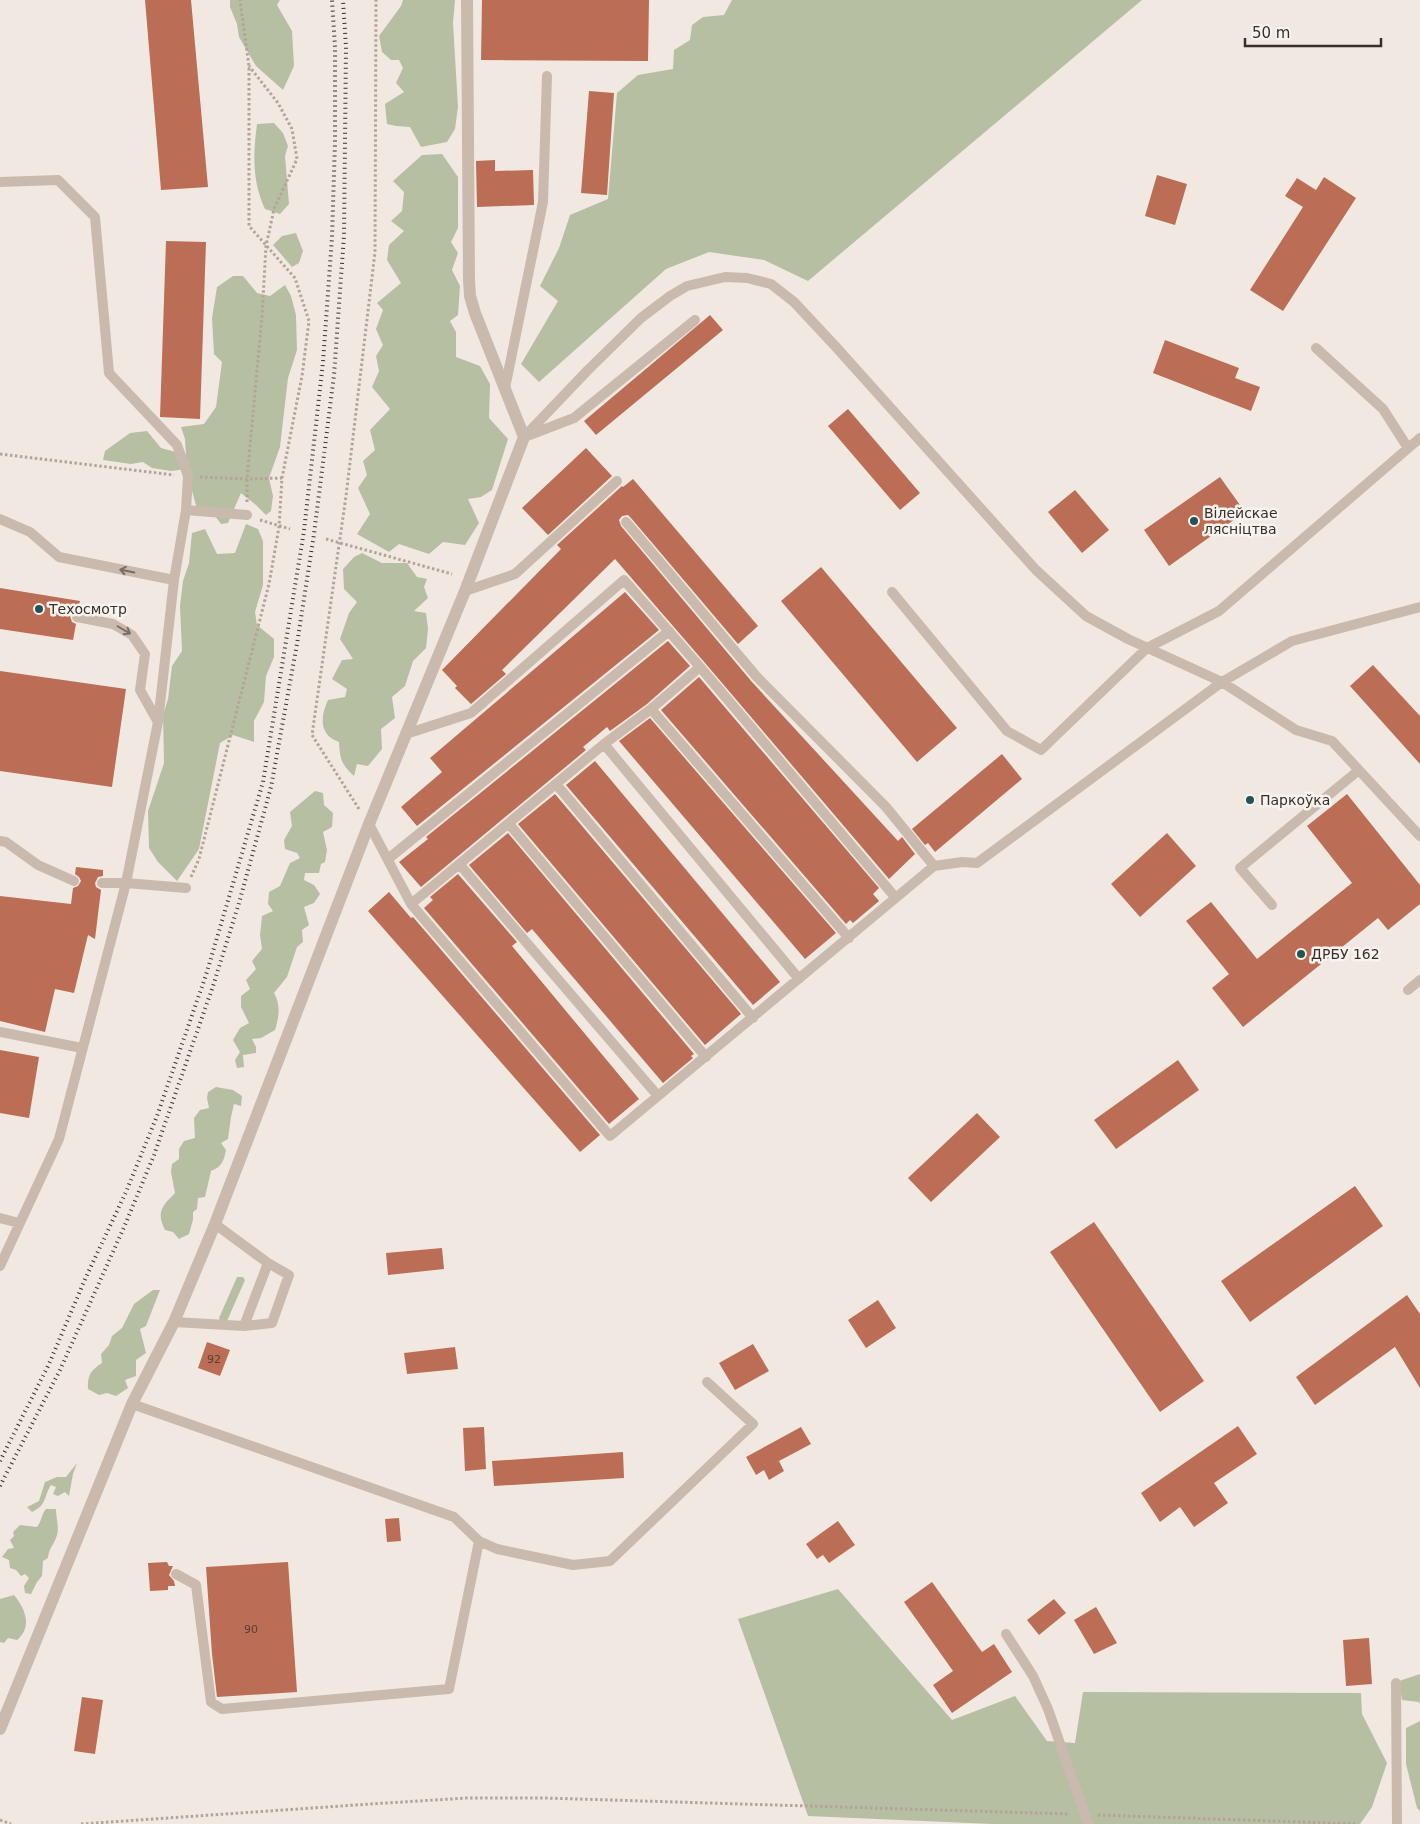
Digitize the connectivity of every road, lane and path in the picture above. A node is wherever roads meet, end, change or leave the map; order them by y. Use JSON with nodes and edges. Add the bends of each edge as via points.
{"nodes":[{"id":1,"x":240,"y":0,"type":"edge"},
{"id":2,"x":376,"y":0,"type":"edge"},
{"id":3,"x":467,"y":0,"type":"edge"},
{"id":4,"x":249,"y":66,"type":"junction"},
{"id":5,"x":547,"y":76,"type":"dead end"},
{"id":6,"x":0,"y":182,"type":"edge"},
{"id":7,"x":266,"y":246,"type":"junction"},
{"id":8,"x":695,"y":320,"type":"dead end"},
{"id":9,"x":1316,"y":348,"type":"dead end"},
{"id":10,"x":504,"y":388,"type":"junction"},
{"id":11,"x":524,"y":437,"type":"junction"},
{"id":12,"x":1420,"y":438,"type":"edge"},
{"id":13,"x":1408,"y":448,"type":"junction"},
{"id":14,"x":0,"y":454,"type":"edge"},
{"id":15,"x":188,"y":476,"type":"junction"},
{"id":16,"x":282,"y":478,"type":"junction"},
{"id":17,"x":247,"y":479,"type":"junction"},
{"id":18,"x":617,"y":481,"type":"dead end"},
{"id":19,"x":186,"y":510,"type":"junction"},
{"id":20,"x":247,"y":515,"type":"junction"},
{"id":21,"x":0,"y":519,"type":"edge"},
{"id":22,"x":626,"y":522,"type":"dead end"},
{"id":23,"x":279,"y":527,"type":"junction"},
{"id":24,"x":290,"y":529,"type":"dead end"},
{"id":25,"x":326,"y":540,"type":"dead end"},
{"id":26,"x":339,"y":542,"type":"junction"},
{"id":27,"x":452,"y":574,"type":"dead end"},
{"id":28,"x":174,"y":580,"type":"junction"},
{"id":29,"x":465,"y":591,"type":"junction"},
{"id":30,"x":892,"y":592,"type":"dead end"},
{"id":31,"x":1420,"y":607,"type":"edge"},
{"id":32,"x":77,"y":617,"type":"dead end"},
{"id":33,"x":669,"y":631,"type":"junction"},
{"id":34,"x":1147,"y":648,"type":"junction"},
{"id":35,"x":700,"y":667,"type":"junction"},
{"id":36,"x":1222,"y":682,"type":"junction"},
{"id":37,"x":651,"y":709,"type":"junction"},
{"id":38,"x":158,"y":722,"type":"junction"},
{"id":39,"x":406,"y":734,"type":"junction"},
{"id":40,"x":604,"y":744,"type":"junction"},
{"id":41,"x":1359,"y":770,"type":"junction"},
{"id":42,"x":556,"y":784,"type":"junction"},
{"id":43,"x":369,"y":824,"type":"junction"},
{"id":44,"x":509,"y":824,"type":"junction"},
{"id":45,"x":1420,"y":836,"type":"edge"},
{"id":46,"x":0,"y":841,"type":"edge"},
{"id":47,"x":388,"y":859,"type":"junction"},
{"id":48,"x":460,"y":865,"type":"junction"},
{"id":49,"x":934,"y":866,"type":"junction"},
{"id":50,"x":74,"y":881,"type":"dead end"},
{"id":51,"x":102,"y":883,"type":"dead end"},
{"id":52,"x":126,"y":883,"type":"junction"},
{"id":53,"x":186,"y":888,"type":"joint"},
{"id":54,"x":895,"y":897,"type":"junction"},
{"id":55,"x":412,"y":904,"type":"junction"},
{"id":56,"x":1272,"y":905,"type":"dead end"},
{"id":57,"x":850,"y":938,"type":"junction"},
{"id":58,"x":800,"y":979,"type":"junction"},
{"id":59,"x":1420,"y":980,"type":"edge"},
{"id":60,"x":1408,"y":990,"type":"dead end"},
{"id":61,"x":753,"y":1018,"type":"junction"},
{"id":62,"x":0,"y":1032,"type":"edge"},
{"id":63,"x":82,"y":1048,"type":"junction"},
{"id":64,"x":706,"y":1057,"type":"junction"},
{"id":65,"x":658,"y":1096,"type":"junction"},
{"id":66,"x":0,"y":1218,"type":"edge"},
{"id":67,"x":19,"y":1223,"type":"junction"},
{"id":68,"x":215,"y":1224,"type":"junction"},
{"id":69,"x":268,"y":1263,"type":"junction"},
{"id":70,"x":0,"y":1266,"type":"edge"},
{"id":71,"x":174,"y":1322,"type":"junction"},
{"id":72,"x":244,"y":1326,"type":"junction"},
{"id":73,"x":707,"y":1382,"type":"dead end"},
{"id":74,"x":132,"y":1404,"type":"junction"},
{"id":75,"x":479,"y":1541,"type":"junction"},
{"id":76,"x":176,"y":1574,"type":"dead end"},
{"id":77,"x":1006,"y":1634,"type":"dead end"},
{"id":78,"x":1396,"y":1683,"type":"dead end"},
{"id":79,"x":0,"y":1729,"type":"edge"},
{"id":80,"x":1087,"y":1819,"type":"edge"},
{"id":81,"x":0,"y":1820,"type":"edge"},
{"id":82,"x":11,"y":1824,"type":"edge"},
{"id":83,"x":81,"y":1824,"type":"edge"},
{"id":84,"x":1358,"y":1824,"type":"edge"},
{"id":85,"x":1396,"y":1824,"type":"edge"}],
"edges":[{"from":1,"to":4,"type":"path"},
{"from":2,"to":26,"type":"path","via":[[374,252]]},
{"from":3,"to":10,"type":"street","via":[[470,296]]},
{"from":4,"to":7,"type":"path","via":[[249,226]]},
{"from":4,"to":7,"type":"path","via":[[278,103],[292,129],[297,159],[274,209]]},
{"from":5,"to":10,"type":"lane","via":[[543,202]]},
{"from":6,"to":15,"type":"lane","via":[[58,180],[95,217],[109,373],[176,445]]},
{"from":7,"to":16,"type":"path","via":[[295,278],[310,320]]},
{"from":7,"to":17,"type":"path"},
{"from":8,"to":11,"type":"lane","via":[[574,418]]},
{"from":9,"to":13,"type":"lane","via":[[1383,409]]},
{"from":10,"to":11,"type":"street"},
{"from":11,"to":29,"type":"street"},
{"from":11,"to":34,"type":"lane","via":[[641,318],[670,296],[687,286],[713,279],[737,277],[759,280],[794,302],[1036,570],[1086,616]]},
{"from":12,"to":13,"type":"lane"},
{"from":13,"to":34,"type":"lane","via":[[1219,611]]},
{"from":14,"to":15,"type":"path"},
{"from":15,"to":17,"type":"path"},
{"from":15,"to":19,"type":"lane"},
{"from":16,"to":17,"type":"path"},
{"from":16,"to":23,"type":"path"},
{"from":17,"to":20,"type":"path"},
{"from":18,"to":29,"type":"lane","via":[[516,574]]},
{"from":19,"to":20,"type":"lane"},
{"from":19,"to":28,"type":"lane"},
{"from":20,"to":23,"type":"path"},
{"from":28,"to":21,"type":"lane","one_way":true,"via":[[59,557],[30,532]]},
{"from":22,"to":49,"type":"lane","via":[[757,678],[886,807]]},
{"from":23,"to":24,"type":"path"},
{"from":23,"to":53,"type":"path","via":[[269,584],[224,766],[199,859]]},
{"from":25,"to":26,"type":"path"},
{"from":26,"to":27,"type":"path"},
{"from":26,"to":43,"type":"path","via":[[312,735]]},
{"from":28,"to":38,"type":"lane"},
{"from":29,"to":39,"type":"street"},
{"from":30,"to":34,"type":"lane","via":[[1007,731],[1041,750]]},
{"from":31,"to":36,"type":"lane","via":[[1292,641]]},
{"from":32,"to":38,"type":"lane","one_way":true,"via":[[113,624],[132,635],[145,654],[140,690]]},
{"from":33,"to":35,"type":"lane"},
{"from":33,"to":39,"type":"lane","via":[[624,580],[471,714]]},
{"from":33,"to":47,"type":"lane"},
{"from":34,"to":36,"type":"lane"},
{"from":35,"to":37,"type":"lane"},
{"from":35,"to":54,"type":"lane"},
{"from":36,"to":41,"type":"lane","via":[[1296,730],[1332,741]]},
{"from":36,"to":49,"type":"lane","via":[[977,863]]},
{"from":37,"to":40,"type":"lane"},
{"from":37,"to":57,"type":"lane"},
{"from":38,"to":52,"type":"lane"},
{"from":39,"to":43,"type":"street"},
{"from":40,"to":42,"type":"lane"},
{"from":40,"to":58,"type":"lane"},
{"from":41,"to":45,"type":"lane"},
{"from":41,"to":56,"type":"lane","via":[[1240,868]]},
{"from":42,"to":44,"type":"lane"},
{"from":42,"to":61,"type":"lane"},
{"from":43,"to":47,"type":"lane"},
{"from":43,"to":68,"type":"street"},
{"from":44,"to":48,"type":"lane"},
{"from":44,"to":64,"type":"lane"},
{"from":46,"to":50,"type":"lane","via":[[38,865]]},
{"from":47,"to":55,"type":"lane"},
{"from":48,"to":55,"type":"lane"},
{"from":48,"to":65,"type":"lane"},
{"from":49,"to":54,"type":"lane"},
{"from":51,"to":52,"type":"lane"},
{"from":52,"to":53,"type":"lane"},
{"from":52,"to":63,"type":"lane"},
{"from":54,"to":57,"type":"lane"},
{"from":55,"to":65,"type":"lane","via":[[610,1136]]},
{"from":57,"to":58,"type":"lane"},
{"from":58,"to":61,"type":"lane"},
{"from":59,"to":60,"type":"lane"},
{"from":61,"to":64,"type":"lane"},
{"from":62,"to":63,"type":"lane"},
{"from":63,"to":67,"type":"lane","via":[[59,1139]]},
{"from":64,"to":65,"type":"lane"},
{"from":66,"to":67,"type":"lane"},
{"from":67,"to":70,"type":"lane"},
{"from":68,"to":69,"type":"lane"},
{"from":68,"to":71,"type":"street"},
{"from":69,"to":72,"type":"lane"},
{"from":69,"to":72,"type":"lane","via":[[289,1275],[272,1323]]},
{"from":71,"to":72,"type":"lane"},
{"from":71,"to":74,"type":"street"},
{"from":73,"to":75,"type":"lane","via":[[753,1424],[610,1561],[573,1565],[496,1549]]},
{"from":74,"to":75,"type":"lane","via":[[454,1517]]},
{"from":74,"to":79,"type":"street"},
{"from":75,"to":76,"type":"lane","via":[[449,1690],[222,1708],[211,1702],[196,1585]]},
{"from":77,"to":80,"type":"lane","via":[[1033,1676],[1048,1709]]},
{"from":78,"to":85,"type":"lane"},
{"from":80,"to":83,"type":"path","via":[[487,1798]]},
{"from":80,"to":84,"type":"path"},
{"from":81,"to":82,"type":"path"}]}
